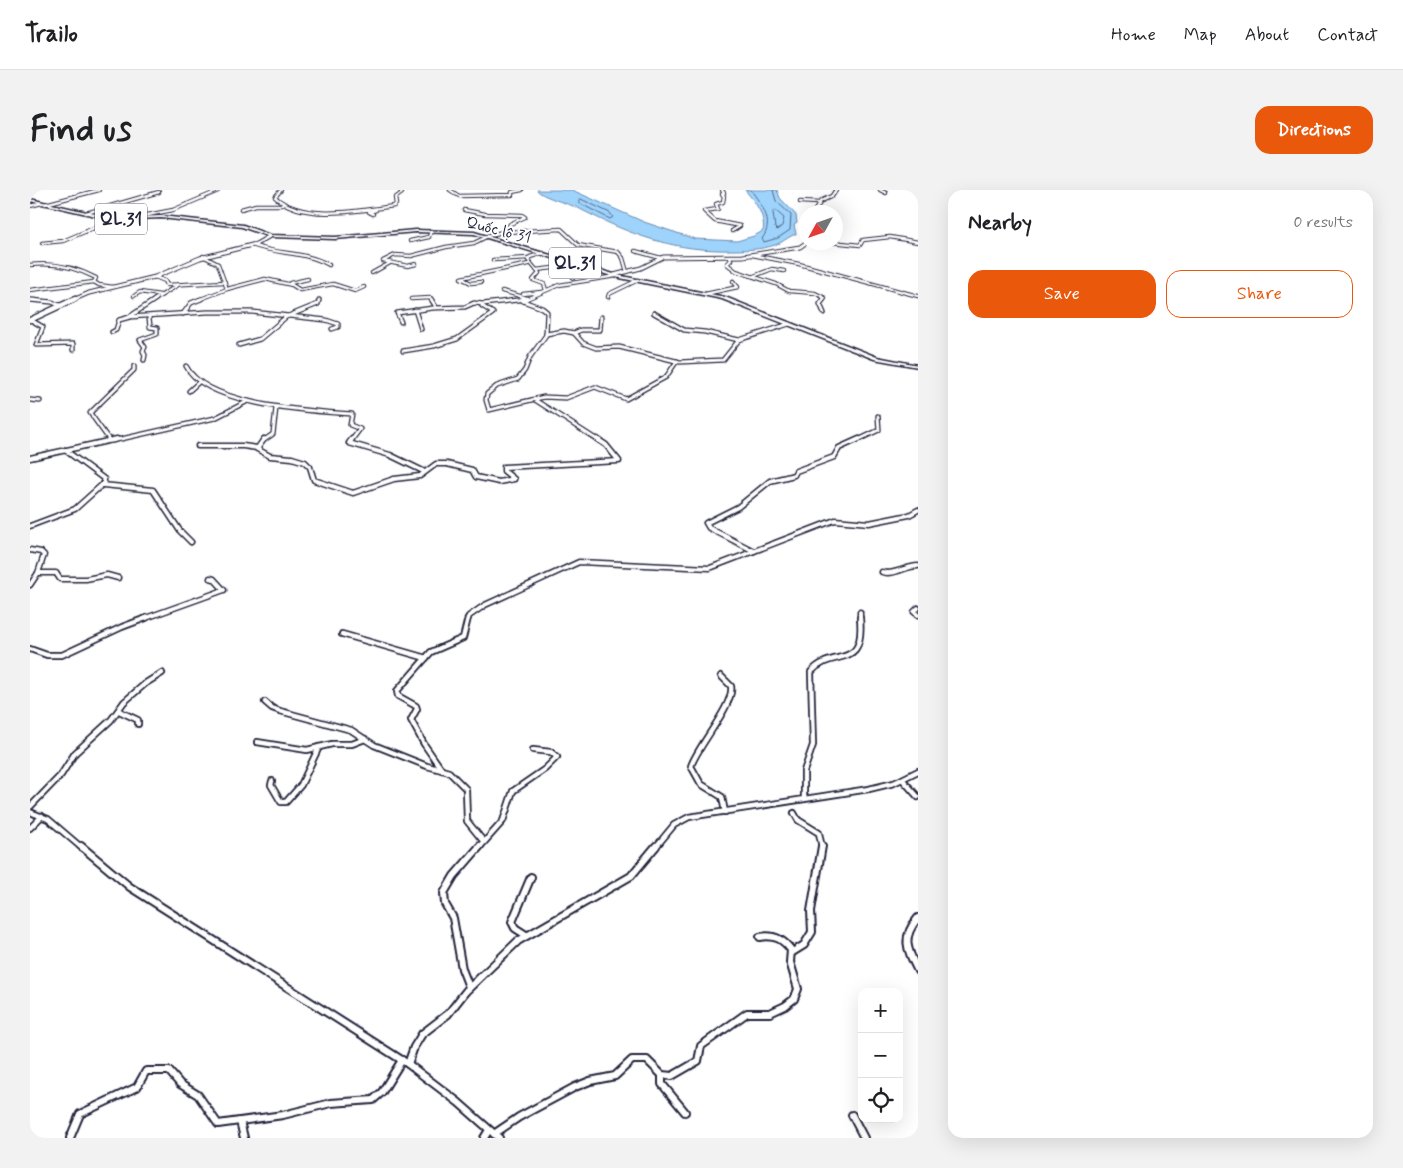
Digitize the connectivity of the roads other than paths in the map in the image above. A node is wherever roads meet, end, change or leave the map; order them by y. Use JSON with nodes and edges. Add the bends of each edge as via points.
{"nodes":[{"id":1,"x":99,"y":190,"type":"edge"},
{"id":2,"x":281,"y":190,"type":"edge"},
{"id":3,"x":400,"y":190,"type":"edge"},
{"id":4,"x":450,"y":190,"type":"edge"},
{"id":5,"x":522,"y":190,"type":"edge"},
{"id":6,"x":722,"y":190,"type":"edge"},
{"id":7,"x":836,"y":190,"type":"edge"},
{"id":8,"x":880,"y":190,"type":"edge"},
{"id":9,"x":218,"y":191,"type":"edge"},
{"id":10,"x":159,"y":192,"type":"dead end"},
{"id":11,"x":886,"y":193,"type":"dead end"},
{"id":12,"x":30,"y":200,"type":"edge"},
{"id":13,"x":800,"y":202,"type":"dead end"},
{"id":14,"x":44,"y":203,"type":"junction"},
{"id":15,"x":819,"y":203,"type":"joint"},
{"id":16,"x":284,"y":205,"type":"junction"},
{"id":17,"x":30,"y":206,"type":"edge"},
{"id":18,"x":389,"y":206,"type":"junction"},
{"id":19,"x":241,"y":209,"type":"dead end"},
{"id":20,"x":464,"y":210,"type":"dead end"},
{"id":21,"x":86,"y":213,"type":"junction"},
{"id":22,"x":374,"y":214,"type":"dead end"},
{"id":23,"x":115,"y":219,"type":"junction"},
{"id":24,"x":125,"y":220,"type":"junction"},
{"id":25,"x":431,"y":231,"type":"junction"},
{"id":26,"x":732,"y":231,"type":"dead end"},
{"id":27,"x":506,"y":232,"type":"junction"},
{"id":28,"x":270,"y":236,"type":"junction"},
{"id":29,"x":488,"y":236,"type":"junction"},
{"id":30,"x":410,"y":241,"type":"dead end"},
{"id":31,"x":918,"y":242,"type":"edge"},
{"id":32,"x":42,"y":243,"type":"dead end"},
{"id":33,"x":843,"y":243,"type":"edge"},
{"id":34,"x":252,"y":245,"type":"junction"},
{"id":35,"x":798,"y":246,"type":"edge"},
{"id":36,"x":635,"y":251,"type":"dead end"},
{"id":37,"x":543,"y":253,"type":"junction"},
{"id":38,"x":752,"y":255,"type":"junction"},
{"id":39,"x":203,"y":256,"type":"junction"},
{"id":40,"x":730,"y":257,"type":"junction"},
{"id":41,"x":529,"y":258,"type":"junction"},
{"id":42,"x":661,"y":258,"type":"junction"},
{"id":43,"x":493,"y":260,"type":"dead end"},
{"id":44,"x":391,"y":263,"type":"junction"},
{"id":45,"x":416,"y":264,"type":"dead end"},
{"id":46,"x":529,"y":264,"type":"junction"},
{"id":47,"x":30,"y":265,"type":"edge"},
{"id":48,"x":329,"y":265,"type":"dead end"},
{"id":49,"x":553,"y":268,"type":"dead end"},
{"id":50,"x":592,"y":268,"type":"junction"},
{"id":51,"x":536,"y":270,"type":"junction"},
{"id":52,"x":784,"y":271,"type":"dead end"},
{"id":53,"x":372,"y":272,"type":"dead end"},
{"id":54,"x":627,"y":272,"type":"junction"},
{"id":55,"x":615,"y":275,"type":"junction"},
{"id":56,"x":754,"y":276,"type":"junction"},
{"id":57,"x":156,"y":277,"type":"junction"},
{"id":58,"x":573,"y":278,"type":"dead end"},
{"id":59,"x":308,"y":280,"type":"dead end"},
{"id":60,"x":638,"y":280,"type":"junction"},
{"id":61,"x":733,"y":281,"type":"dead end"},
{"id":62,"x":94,"y":282,"type":"junction"},
{"id":63,"x":225,"y":282,"type":"junction"},
{"id":64,"x":481,"y":282,"type":"dead end"},
{"id":65,"x":288,"y":283,"type":"junction"},
{"id":66,"x":178,"y":285,"type":"junction"},
{"id":67,"x":364,"y":286,"type":"dead end"},
{"id":68,"x":113,"y":287,"type":"junction"},
{"id":69,"x":228,"y":289,"type":"junction"},
{"id":70,"x":30,"y":290,"type":"edge"},
{"id":71,"x":546,"y":290,"type":"junction"},
{"id":72,"x":502,"y":291,"type":"dead end"},
{"id":73,"x":541,"y":292,"type":"junction"},
{"id":74,"x":523,"y":294,"type":"dead end"},
{"id":75,"x":705,"y":294,"type":"junction"},
{"id":76,"x":162,"y":295,"type":"junction"},
{"id":77,"x":134,"y":296,"type":"dead end"},
{"id":78,"x":918,"y":296,"type":"edge"},
{"id":79,"x":608,"y":297,"type":"dead end"},
{"id":80,"x":528,"y":298,"type":"junction"},
{"id":81,"x":30,"y":300,"type":"edge"},
{"id":82,"x":319,"y":300,"type":"dead end"},
{"id":83,"x":411,"y":300,"type":"dead end"},
{"id":84,"x":523,"y":301,"type":"junction"},
{"id":85,"x":483,"y":304,"type":"junction"},
{"id":86,"x":62,"y":306,"type":"junction"},
{"id":87,"x":438,"y":308,"type":"junction"},
{"id":88,"x":415,"y":310,"type":"junction"},
{"id":89,"x":654,"y":313,"type":"dead end"},
{"id":90,"x":824,"y":313,"type":"dead end"},
{"id":91,"x":183,"y":314,"type":"junction"},
{"id":92,"x":130,"y":317,"type":"junction"},
{"id":93,"x":149,"y":317,"type":"junction"},
{"id":94,"x":286,"y":317,"type":"junction"},
{"id":95,"x":602,"y":317,"type":"dead end"},
{"id":96,"x":30,"y":320,"type":"edge"},
{"id":97,"x":400,"y":322,"type":"dead end"},
{"id":98,"x":789,"y":324,"type":"junction"},
{"id":99,"x":332,"y":329,"type":"dead end"},
{"id":100,"x":421,"y":329,"type":"dead end"},
{"id":101,"x":112,"y":332,"type":"dead end"},
{"id":102,"x":574,"y":333,"type":"junction"},
{"id":103,"x":546,"y":334,"type":"junction"},
{"id":104,"x":739,"y":340,"type":"junction"},
{"id":105,"x":239,"y":345,"type":"dead end"},
{"id":106,"x":73,"y":350,"type":"dead end"},
{"id":107,"x":403,"y":350,"type":"dead end"},
{"id":108,"x":144,"y":360,"type":"dead end"},
{"id":109,"x":677,"y":362,"type":"junction"},
{"id":110,"x":134,"y":366,"type":"dead end"},
{"id":111,"x":186,"y":366,"type":"dead end"},
{"id":112,"x":918,"y":366,"type":"edge"},
{"id":113,"x":199,"y":382,"type":"junction"},
{"id":114,"x":189,"y":391,"type":"dead end"},
{"id":115,"x":30,"y":400,"type":"edge"},
{"id":116,"x":535,"y":400,"type":"junction"},
{"id":117,"x":40,"y":401,"type":"dead end"},
{"id":118,"x":248,"y":401,"type":"junction"},
{"id":119,"x":276,"y":408,"type":"junction"},
{"id":120,"x":878,"y":416,"type":"dead end"},
{"id":121,"x":110,"y":441,"type":"junction"},
{"id":122,"x":198,"y":446,"type":"dead end"},
{"id":123,"x":257,"y":448,"type":"junction"},
{"id":124,"x":65,"y":450,"type":"junction"},
{"id":125,"x":30,"y":458,"type":"edge"},
{"id":126,"x":423,"y":471,"type":"junction"},
{"id":127,"x":103,"y":485,"type":"junction"},
{"id":128,"x":918,"y":510,"type":"edge"},
{"id":129,"x":30,"y":526,"type":"edge"},
{"id":130,"x":191,"y":542,"type":"dead end"},
{"id":131,"x":30,"y":550,"type":"edge"},
{"id":132,"x":754,"y":551,"type":"junction"},
{"id":133,"x":918,"y":566,"type":"edge"},
{"id":134,"x":882,"y":572,"type":"dead end"},
{"id":135,"x":38,"y":573,"type":"junction"},
{"id":136,"x":118,"y":578,"type":"dead end"},
{"id":137,"x":210,"y":578,"type":"dead end"},
{"id":138,"x":30,"y":585,"type":"edge"},
{"id":139,"x":918,"y":608,"type":"edge"},
{"id":140,"x":860,"y":612,"type":"dead end"},
{"id":141,"x":918,"y":616,"type":"edge"},
{"id":142,"x":342,"y":634,"type":"dead end"},
{"id":143,"x":30,"y":649,"type":"edge"},
{"id":144,"x":426,"y":658,"type":"junction"},
{"id":145,"x":162,"y":673,"type":"dead end"},
{"id":146,"x":721,"y":676,"type":"dead end"},
{"id":147,"x":265,"y":702,"type":"dead end"},
{"id":148,"x":119,"y":711,"type":"junction"},
{"id":149,"x":138,"y":724,"type":"dead end"},
{"id":150,"x":365,"y":739,"type":"junction"},
{"id":151,"x":257,"y":742,"type":"dead end"},
{"id":152,"x":319,"y":747,"type":"junction"},
{"id":153,"x":533,"y":750,"type":"dead end"},
{"id":154,"x":442,"y":770,"type":"junction"},
{"id":155,"x":918,"y":770,"type":"edge"},
{"id":156,"x":902,"y":780,"type":"junction"},
{"id":157,"x":272,"y":781,"type":"dead end"},
{"id":158,"x":918,"y":797,"type":"edge"},
{"id":159,"x":804,"y":799,"type":"junction"},
{"id":160,"x":30,"y":807,"type":"edge"},
{"id":161,"x":30,"y":812,"type":"edge"},
{"id":162,"x":725,"y":812,"type":"junction"},
{"id":163,"x":794,"y":813,"type":"dead end"},
{"id":164,"x":42,"y":816,"type":"junction"},
{"id":165,"x":30,"y":828,"type":"edge"},
{"id":166,"x":484,"y":842,"type":"junction"},
{"id":167,"x":531,"y":877,"type":"dead end"},
{"id":168,"x":918,"y":918,"type":"edge"},
{"id":169,"x":526,"y":936,"type":"junction"},
{"id":170,"x":760,"y":937,"type":"dead end"},
{"id":171,"x":791,"y":953,"type":"junction"},
{"id":172,"x":918,"y":971,"type":"edge"},
{"id":173,"x":470,"y":987,"type":"junction"},
{"id":174,"x":405,"y":1062,"type":"junction"},
{"id":175,"x":662,"y":1075,"type":"junction"},
{"id":176,"x":685,"y":1112,"type":"dead end"},
{"id":177,"x":852,"y":1115,"type":"dead end"},
{"id":178,"x":240,"y":1121,"type":"junction"},
{"id":179,"x":494,"y":1134,"type":"edge"},
{"id":180,"x":70,"y":1138,"type":"edge"},
{"id":181,"x":244,"y":1138,"type":"edge"},
{"id":182,"x":484,"y":1138,"type":"edge"},
{"id":183,"x":864,"y":1138,"type":"edge"}],
"edges":[{"from":1,"to":14,"type":"street"},
{"from":2,"to":16,"type":"street","via":[[275,197]]},
{"from":3,"to":18,"type":"street","via":[[402,194],[396,198],[396,205]]},
{"from":4,"to":5,"type":"street","via":[[459,196],[502,196]]},
{"from":6,"to":26,"type":"street","via":[[724,198],[723,202],[716,204],[718,209],[704,211],[714,221],[740,226]]},
{"from":7,"to":15,"type":"street"},
{"from":8,"to":11,"type":"street"},
{"from":9,"to":24,"type":"street","via":[[172,210]]},
{"from":10,"to":21,"type":"street"},
{"from":12,"to":14,"type":"highway","name":"Quốc lộ 31","number":"QL.31"},
{"from":13,"to":15,"type":"street"},
{"from":14,"to":17,"type":"street"},
{"from":14,"to":21,"type":"highway","name":"Quốc lộ 31","number":"QL.31"},
{"from":16,"to":18,"type":"street","via":[[320,212]]},
{"from":16,"to":19,"type":"street","via":[[256,204]]},
{"from":18,"to":22,"type":"street","via":[[369,212]]},
{"from":20,"to":27,"type":"street","via":[[525,217],[510,224]]},
{"from":21,"to":23,"type":"highway","name":"Quốc lộ 31","number":"QL.31"},
{"from":23,"to":24,"type":"highway","name":"Quốc lộ 31","number":"QL.31"},
{"from":23,"to":32,"type":"street","via":[[63,241]]},
{"from":24,"to":28,"type":"highway","name":"Quốc lộ 31","number":"QL.31","via":[[161,217],[248,227]]},
{"from":25,"to":28,"type":"highway","name":"Quốc lộ 31","number":"QL.31","via":[[335,238]]},
{"from":25,"to":29,"type":"highway","name":"Quốc lộ 31","number":"QL.31"},
{"from":25,"to":30,"type":"street","via":[[429,237]]},
{"from":27,"to":29,"type":"street"},
{"from":27,"to":54,"type":"street","via":[[561,229],[578,244],[618,252]]},
{"from":28,"to":34,"type":"street"},
{"from":29,"to":37,"type":"highway","name":"Quốc lộ 31","number":"QL.31"},
{"from":29,"to":44,"type":"street","via":[[474,243],[411,256],[395,255],[384,261]]},
{"from":31,"to":33,"type":"street","via":[[887,237],[863,240],[860,245]]},
{"from":34,"to":39,"type":"street"},
{"from":34,"to":48,"type":"street","via":[[268,251],[307,256]]},
{"from":35,"to":38,"type":"street"},
{"from":36,"to":42,"type":"street"},
{"from":37,"to":41,"type":"street"},
{"from":37,"to":50,"type":"highway","name":"Quốc lộ 31","number":"QL.31"},
{"from":38,"to":40,"type":"street"},
{"from":38,"to":78,"type":"street","via":[[799,264]]},
{"from":39,"to":57,"type":"street"},
{"from":39,"to":63,"type":"street","via":[[218,264]]},
{"from":40,"to":42,"type":"street"},
{"from":40,"to":56,"type":"street","via":[[727,264],[730,267]]},
{"from":41,"to":43,"type":"street"},
{"from":41,"to":46,"type":"street"},
{"from":42,"to":54,"type":"street"},
{"from":44,"to":45,"type":"street"},
{"from":44,"to":53,"type":"street"},
{"from":46,"to":51,"type":"street"},
{"from":46,"to":64,"type":"street","via":[[461,278]]},
{"from":47,"to":62,"type":"street","via":[[46,262],[73,269],[95,277]]},
{"from":49,"to":51,"type":"street"},
{"from":50,"to":55,"type":"highway","name":"Quốc lộ 31","number":"QL.31"},
{"from":50,"to":58,"type":"street"},
{"from":51,"to":71,"type":"street","via":[[539,274],[533,280],[544,284]]},
{"from":52,"to":56,"type":"street","via":[[772,269]]},
{"from":54,"to":55,"type":"street"},
{"from":55,"to":60,"type":"highway","name":"Quốc lộ 31","number":"QL.31"},
{"from":55,"to":71,"type":"street"},
{"from":56,"to":90,"type":"street","via":[[787,291],[820,294],[825,298],[820,304]]},
{"from":57,"to":66,"type":"street","via":[[165,280],[165,284]]},
{"from":57,"to":68,"type":"street"},
{"from":59,"to":65,"type":"street"},
{"from":60,"to":75,"type":"highway","name":"Quốc lộ 31","number":"QL.31"},
{"from":60,"to":79,"type":"street"},
{"from":61,"to":75,"type":"street","via":[[738,286]]},
{"from":62,"to":68,"type":"street"},
{"from":62,"to":70,"type":"street"},
{"from":63,"to":66,"type":"street"},
{"from":63,"to":69,"type":"street"},
{"from":65,"to":67,"type":"street","via":[[301,290],[333,284],[355,291]]},
{"from":65,"to":69,"type":"street","via":[[261,278]]},
{"from":66,"to":76,"type":"street"},
{"from":68,"to":86,"type":"street","via":[[89,293]]},
{"from":69,"to":91,"type":"street","via":[[191,303]]},
{"from":71,"to":73,"type":"street"},
{"from":72,"to":80,"type":"street"},
{"from":73,"to":74,"type":"street"},
{"from":73,"to":80,"type":"street"},
{"from":75,"to":98,"type":"highway","name":"Quốc lộ 31","number":"QL.31"},
{"from":76,"to":77,"type":"street","via":[[140,292]]},
{"from":76,"to":92,"type":"street"},
{"from":80,"to":84,"type":"street"},
{"from":81,"to":86,"type":"street","via":[[55,302]]},
{"from":82,"to":94,"type":"street","via":[[318,304]]},
{"from":83,"to":87,"type":"street","via":[[430,298]]},
{"from":84,"to":85,"type":"street"},
{"from":84,"to":103,"type":"street","via":[[547,312]]},
{"from":85,"to":87,"type":"street"},
{"from":85,"to":107,"type":"street","via":[[493,313],[458,338],[432,347]]},
{"from":86,"to":96,"type":"street"},
{"from":87,"to":88,"type":"street"},
{"from":88,"to":97,"type":"street","via":[[396,313]]},
{"from":88,"to":100,"type":"street"},
{"from":89,"to":104,"type":"street","via":[[684,330]]},
{"from":91,"to":93,"type":"street"},
{"from":91,"to":94,"type":"street","via":[[252,312]]},
{"from":92,"to":93,"type":"street"},
{"from":92,"to":101,"type":"street","via":[[119,320]]},
{"from":93,"to":108,"type":"street","via":[[150,327],[158,331],[140,340],[145,347]]},
{"from":94,"to":99,"type":"street","via":[[338,324]]},
{"from":94,"to":105,"type":"street","via":[[262,338]]},
{"from":95,"to":102,"type":"street","via":[[600,330]]},
{"from":96,"to":106,"type":"street","via":[[43,327],[36,345],[73,344]]},
{"from":98,"to":104,"type":"street"},
{"from":98,"to":112,"type":"highway","name":"Quốc lộ 31","number":"QL.31","via":[[876,358]]},
{"from":102,"to":103,"type":"street"},
{"from":102,"to":109,"type":"street","via":[[582,343],[591,346],[619,347]]},
{"from":103,"to":116,"type":"street","via":[[518,379],[495,387],[486,396],[487,408],[492,410]]},
{"from":104,"to":109,"type":"street","via":[[723,360]]},
{"from":109,"to":116,"type":"street","via":[[666,377],[626,398],[595,387],[566,398]]},
{"from":110,"to":121,"type":"street","via":[[134,370],[90,413],[104,428]]},
{"from":111,"to":113,"type":"street"},
{"from":113,"to":114,"type":"street"},
{"from":113,"to":118,"type":"street"},
{"from":115,"to":117,"type":"street"},
{"from":116,"to":126,"type":"street","via":[[606,445],[619,461],[504,467],[504,471],[514,478],[502,482],[478,477],[471,470],[447,464],[432,464]]},
{"from":118,"to":119,"type":"street"},
{"from":118,"to":121,"type":"street","via":[[217,418]]},
{"from":119,"to":123,"type":"street","via":[[273,434]]},
{"from":119,"to":126,"type":"street","via":[[352,414],[350,425],[360,429],[349,443],[390,455]]},
{"from":120,"to":132,"type":"street","via":[[879,430],[876,432],[839,448],[828,460],[796,470],[794,475],[770,481],[738,508],[706,523],[709,528]]},
{"from":121,"to":124,"type":"street"},
{"from":122,"to":123,"type":"street"},
{"from":123,"to":126,"type":"street","via":[[265,456],[304,461],[310,467],[314,480],[349,493],[394,478],[420,476]]},
{"from":124,"to":125,"type":"street"},
{"from":124,"to":127,"type":"street","via":[[104,479]]},
{"from":127,"to":129,"type":"street","via":[[75,509]]},
{"from":127,"to":130,"type":"street","via":[[154,491]]},
{"from":128,"to":132,"type":"street","via":[[909,515],[869,522],[835,520]]},
{"from":131,"to":135,"type":"street","via":[[44,554]]},
{"from":132,"to":144,"type":"street","via":[[710,568],[576,563],[485,605],[469,616],[463,638],[438,648]]},
{"from":133,"to":134,"type":"street","via":[[888,574]]},
{"from":135,"to":136,"type":"street","via":[[56,573],[60,579],[107,575]]},
{"from":135,"to":138,"type":"street"},
{"from":137,"to":143,"type":"street","via":[[224,590],[122,627],[62,655],[47,655]]},
{"from":139,"to":141,"type":"street","via":[[914,612]]},
{"from":140,"to":159,"type":"street","via":[[862,636],[854,651],[837,661],[819,665],[811,672],[813,745],[804,775]]},
{"from":142,"to":144,"type":"street"},
{"from":144,"to":154,"type":"street","via":[[397,693],[416,706],[411,720]]},
{"from":145,"to":148,"type":"street","via":[[146,682]]},
{"from":146,"to":162,"type":"street","via":[[731,686],[732,693],[702,740],[691,766],[701,784],[722,797]]},
{"from":147,"to":150,"type":"street","via":[[280,711],[347,728]]},
{"from":148,"to":149,"type":"street","via":[[138,720]]},
{"from":148,"to":160,"type":"street","via":[[75,753],[61,775]]},
{"from":150,"to":152,"type":"street","via":[[352,744]]},
{"from":150,"to":154,"type":"street"},
{"from":151,"to":152,"type":"street","via":[[306,750]]},
{"from":152,"to":157,"type":"street","via":[[293,797],[281,802]]},
{"from":153,"to":166,"type":"street","via":[[557,756],[545,769],[513,791],[506,816]]},
{"from":154,"to":166,"type":"street","via":[[453,774],[465,786],[467,821]]},
{"from":155,"to":156,"type":"street"},
{"from":156,"to":158,"type":"street"},
{"from":156,"to":159,"type":"street","via":[[866,790]]},
{"from":159,"to":162,"type":"street"},
{"from":161,"to":164,"type":"street"},
{"from":162,"to":169,"type":"street","via":[[682,820],[665,834],[631,876]]},
{"from":163,"to":171,"type":"street","via":[[798,820],[819,832],[822,845],[811,911],[812,932],[804,945]]},
{"from":164,"to":165,"type":"street"},
{"from":164,"to":174,"type":"street","via":[[130,886]]},
{"from":166,"to":173,"type":"street","via":[[454,876],[444,893],[453,918],[462,969]]},
{"from":167,"to":169,"type":"street","via":[[512,922]]},
{"from":168,"to":172,"type":"street","via":[[908,934]]},
{"from":169,"to":173,"type":"street"},
{"from":170,"to":171,"type":"street","via":[[776,936]]},
{"from":171,"to":175,"type":"street","via":[[790,961],[798,984],[796,997],[771,1012],[748,1013],[701,1046],[698,1061],[672,1076]]},
{"from":173,"to":174,"type":"street","via":[[448,1014],[418,1038]]},
{"from":174,"to":178,"type":"street","via":[[373,1100],[331,1103]]},
{"from":174,"to":179,"type":"street"},
{"from":175,"to":176,"type":"street","via":[[662,1084]]},
{"from":175,"to":179,"type":"street","via":[[647,1060],[632,1060],[615,1076],[576,1087]]},
{"from":177,"to":183,"type":"street"},
{"from":178,"to":180,"type":"street","via":[[218,1124],[202,1099],[180,1084],[171,1073],[166,1070],[149,1071],[137,1087],[80,1114]]},
{"from":178,"to":181,"type":"street"},
{"from":179,"to":182,"type":"street"}]}
